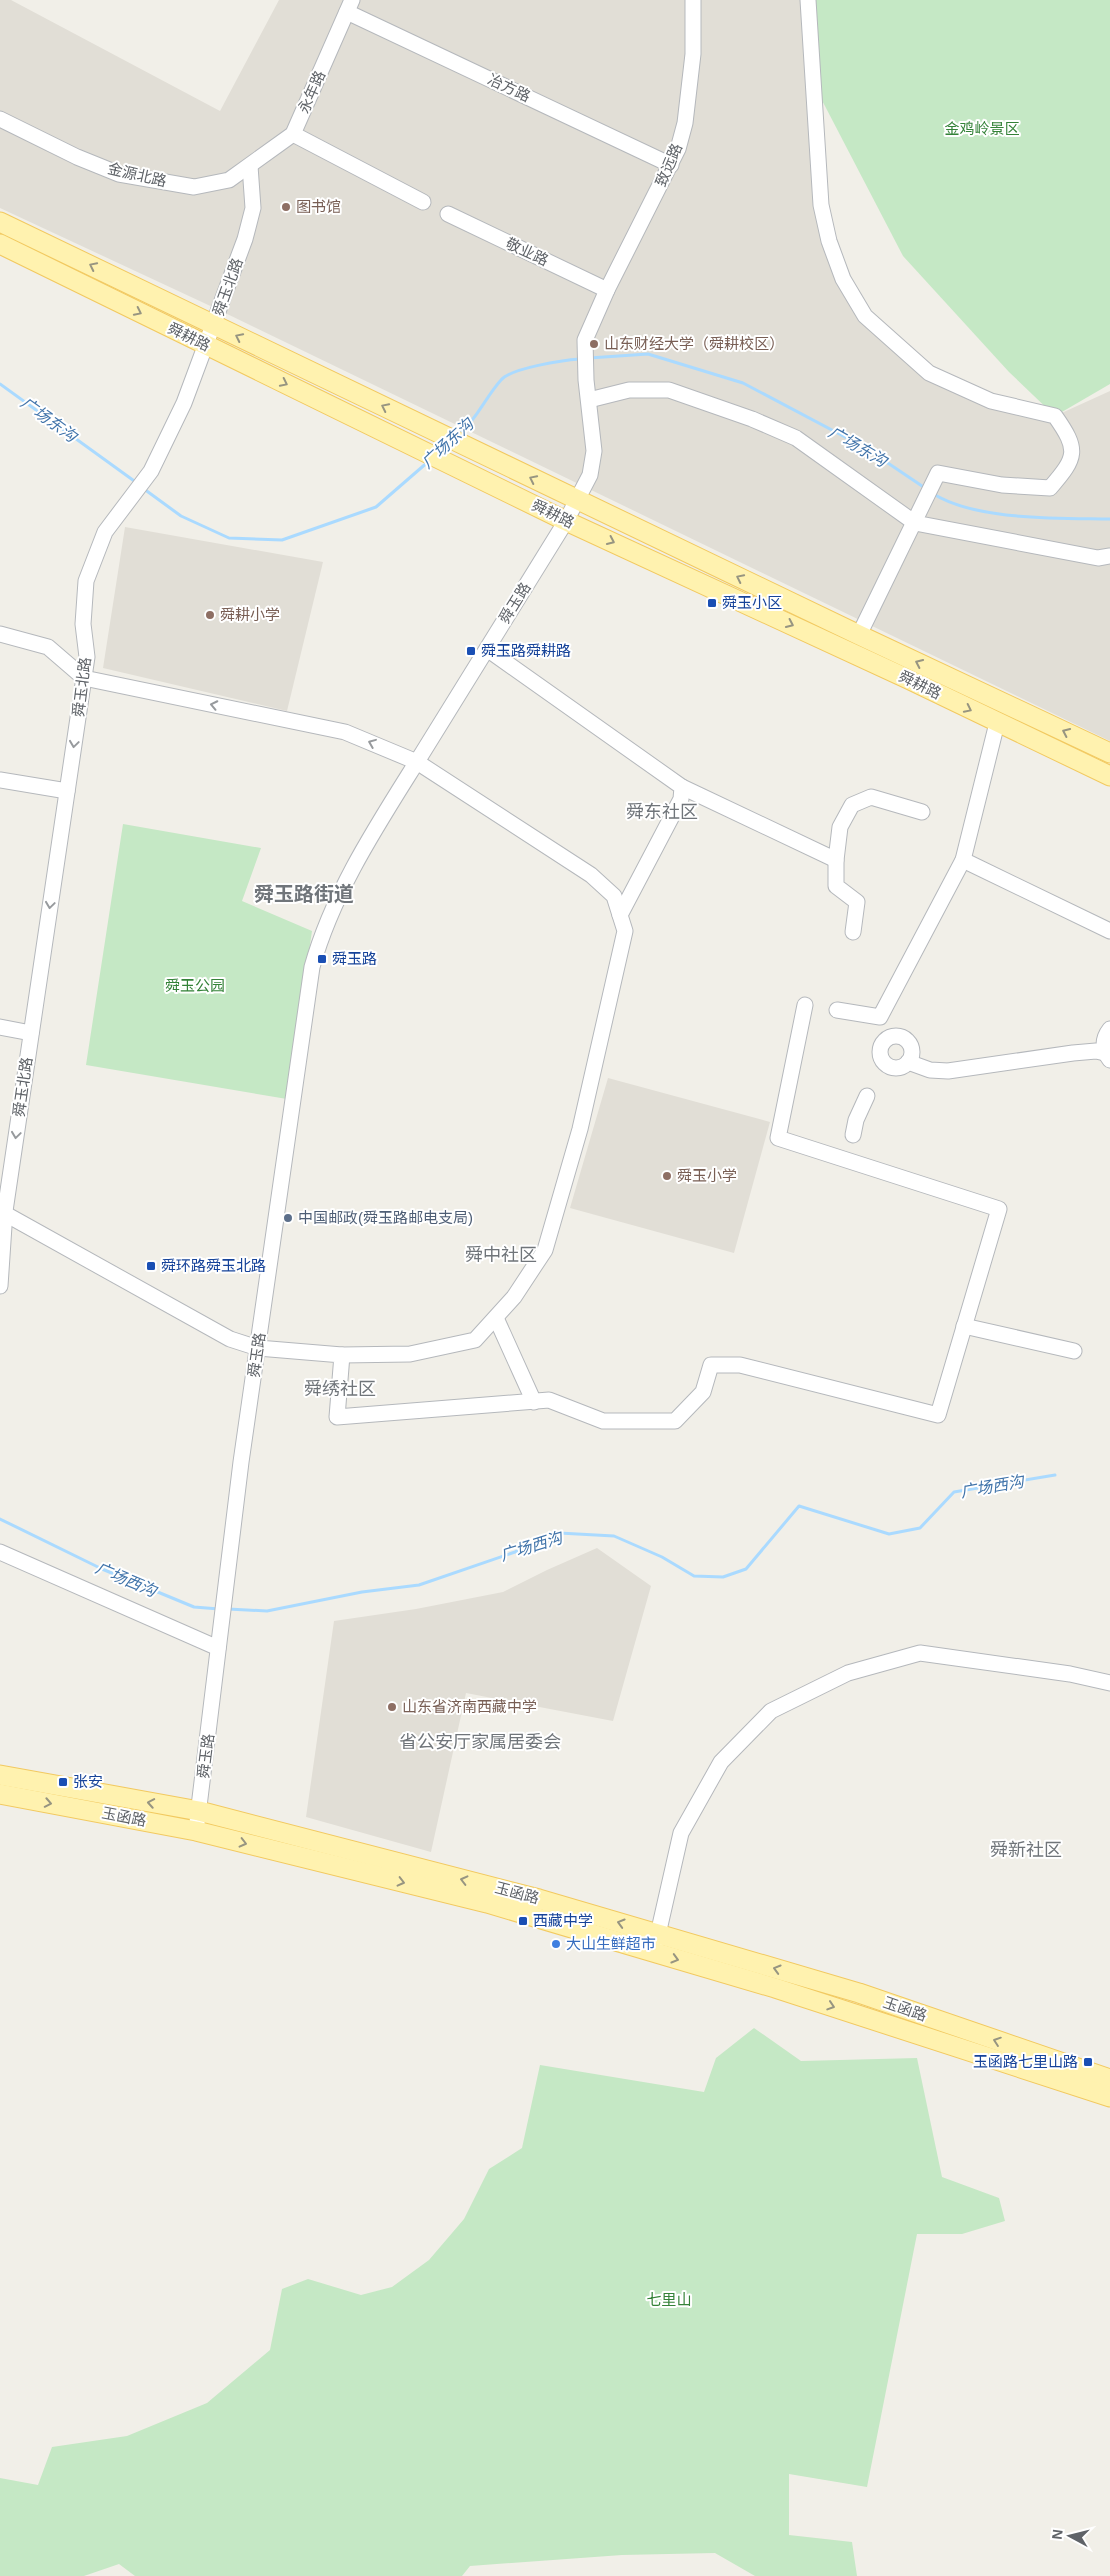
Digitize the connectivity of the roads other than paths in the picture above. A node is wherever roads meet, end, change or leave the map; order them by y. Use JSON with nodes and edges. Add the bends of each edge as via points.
{"nodes":[{"id":1,"x":693,"y":0,"type":"edge"},
{"id":2,"x":808,"y":0,"type":"edge"},
{"id":3,"x":350,"y":6,"type":"edge"},
{"id":4,"x":0,"y":119,"type":"edge"},
{"id":5,"x":293,"y":134,"type":"junction"},
{"id":6,"x":671,"y":165,"type":"junction"},
{"id":7,"x":250,"y":166,"type":"junction"},
{"id":8,"x":423,"y":202,"type":"dead end"},
{"id":9,"x":448,"y":214,"type":"dead end"},
{"id":10,"x":0,"y":222,"type":"edge"},
{"id":11,"x":0,"y":244,"type":"edge"},
{"id":12,"x":606,"y":290,"type":"junction"},
{"id":13,"x":214,"y":325,"type":"junction"},
{"id":14,"x":206,"y":344,"type":"junction"},
{"id":15,"x":589,"y":400,"type":"junction"},
{"id":16,"x":577,"y":500,"type":"junction"},
{"id":17,"x":566,"y":520,"type":"junction"},
{"id":18,"x":915,"y":523,"type":"junction"},
{"id":19,"x":1110,"y":556,"type":"edge"},
{"id":20,"x":0,"y":634,"type":"edge"},
{"id":21,"x":859,"y":635,"type":"junction"},
{"id":22,"x":487,"y":649,"type":"junction"},
{"id":23,"x":84,"y":678,"type":"junction"},
{"id":24,"x":997,"y":723,"type":"junction"},
{"id":25,"x":1110,"y":753,"type":"edge"},
{"id":26,"x":417,"y":762,"type":"junction"},
{"id":27,"x":1110,"y":776,"type":"edge"},
{"id":28,"x":0,"y":780,"type":"edge"},
{"id":29,"x":682,"y":788,"type":"junction"},
{"id":30,"x":67,"y":791,"type":"junction"},
{"id":31,"x":922,"y":812,"type":"dead end"},
{"id":32,"x":836,"y":860,"type":"junction"},
{"id":33,"x":963,"y":860,"type":"junction"},
{"id":34,"x":620,"y":915,"type":"junction"},
{"id":35,"x":1110,"y":931,"type":"edge"},
{"id":36,"x":853,"y":932,"type":"dead end"},
{"id":37,"x":805,"y":1005,"type":"dead end"},
{"id":38,"x":836,"y":1010,"type":"dead end"},
{"id":39,"x":880,"y":1018,"type":"junction"},
{"id":40,"x":0,"y":1027,"type":"edge"},
{"id":41,"x":1110,"y":1029,"type":"edge"},
{"id":42,"x":31,"y":1033,"type":"junction"},
{"id":43,"x":885,"y":1040,"type":"junction"},
{"id":44,"x":1108,"y":1057,"type":"edge"},
{"id":45,"x":908,"y":1062,"type":"junction"},
{"id":46,"x":866,"y":1096,"type":"dead end"},
{"id":47,"x":853,"y":1135,"type":"dead end"},
{"id":48,"x":2,"y":1211,"type":"edge"},
{"id":49,"x":0,"y":1286,"type":"edge"},
{"id":50,"x":496,"y":1318,"type":"junction"},
{"id":51,"x":964,"y":1326,"type":"junction"},
{"id":52,"x":258,"y":1348,"type":"junction"},
{"id":53,"x":1074,"y":1351,"type":"dead end"},
{"id":54,"x":342,"y":1355,"type":"junction"},
{"id":55,"x":534,"y":1402,"type":"junction"},
{"id":56,"x":0,"y":1552,"type":"edge"},
{"id":57,"x":218,"y":1648,"type":"junction"},
{"id":58,"x":1110,"y":1683,"type":"edge"},
{"id":59,"x":0,"y":1775,"type":"edge"},
{"id":60,"x":0,"y":1794,"type":"edge"},
{"id":61,"x":199,"y":1811,"type":"junction"},
{"id":62,"x":196,"y":1831,"type":"junction"},
{"id":63,"x":658,"y":1934,"type":"junction"},
{"id":64,"x":653,"y":1952,"type":"junction"},
{"id":65,"x":1110,"y":2079,"type":"edge"},
{"id":66,"x":1110,"y":2097,"type":"edge"}],
"edges":[{"from":1,"to":6,"type":"street","name":"致远路","via":[[693,54],[685,123]]},
{"from":2,"to":18,"type":"street","via":[[821,204],[829,241],[848,287],[865,316],[929,373],[991,401],[1055,416],[1071,439],[1070,465],[1050,488],[1002,486],[938,473]]},
{"from":3,"to":5,"type":"street","name":"永年路"},
{"from":3,"to":6,"type":"street","name":"冶方路"},
{"from":4,"to":7,"type":"street","name":"金源北路","via":[[119,174],[194,187],[229,180]]},
{"from":5,"to":7,"type":"street","name":"永年路"},
{"from":5,"to":8,"type":"street"},
{"from":6,"to":12,"type":"street","name":"致远路"},
{"from":7,"to":13,"type":"street","name":"舜玉北路","via":[[253,208],[246,239]]},
{"from":9,"to":12,"type":"street","name":"敬业路"},
{"from":13,"to":10,"type":"main road","name":"舜耕路","one_way":true},
{"from":11,"to":14,"type":"main road","name":"舜耕路","one_way":true},
{"from":12,"to":15,"type":"street","name":"致远路","via":[[585,340]]},
{"from":13,"to":14,"type":"street","name":"舜玉北路"},
{"from":16,"to":13,"type":"main road","name":"舜耕路","one_way":true},
{"from":14,"to":17,"type":"main road","name":"舜耕路","one_way":true},
{"from":14,"to":23,"type":"street","name":"舜玉北路","via":[[184,403],[151,470],[105,532],[86,581],[84,624],[87,657]]},
{"from":15,"to":16,"type":"street","name":"舜玉路","via":[[594,451],[590,475]]},
{"from":15,"to":18,"type":"street","via":[[629,390],[669,390],[752,419],[796,438]]},
{"from":16,"to":17,"type":"street","name":"舜玉路"},
{"from":21,"to":16,"type":"main road","name":"舜耕路","one_way":true},
{"from":17,"to":22,"type":"street","name":"舜玉路"},
{"from":17,"to":24,"type":"main road","name":"舜耕路","one_way":true,"via":[[899,674]]},
{"from":18,"to":19,"type":"street","via":[[1098,558]]},
{"from":18,"to":21,"type":"street"},
{"from":20,"to":23,"type":"street","via":[[48,647]]},
{"from":25,"to":21,"type":"main road","name":"舜耕路","one_way":true},
{"from":22,"to":26,"type":"street","name":"舜玉路"},
{"from":22,"to":29,"type":"street"},
{"from":26,"to":23,"type":"street","one_way":true,"via":[[345,732]]},
{"from":23,"to":30,"type":"street","name":"舜玉北路","one_way":true},
{"from":24,"to":27,"type":"main road","name":"舜耕路"},
{"from":24,"to":33,"type":"street"},
{"from":26,"to":34,"type":"street","via":[[591,875],[614,896]]},
{"from":26,"to":52,"type":"street","name":"舜玉路","via":[[336,897],[312,967]]},
{"from":28,"to":30,"type":"street"},
{"from":29,"to":32,"type":"street"},
{"from":29,"to":34,"type":"street","via":[[681,799]]},
{"from":30,"to":42,"type":"street","name":"舜玉北路","one_way":true},
{"from":31,"to":32,"type":"street","via":[[871,797],[852,805],[840,827]]},
{"from":32,"to":36,"type":"street","via":[[836,886],[857,902]]},
{"from":33,"to":35,"type":"street"},
{"from":33,"to":39,"type":"street"},
{"from":34,"to":50,"type":"street","via":[[625,931],[599,1053],[545,1250]]},
{"from":37,"to":51,"type":"street","via":[[778,1138],[999,1209]]},
{"from":38,"to":39,"type":"street"},
{"from":39,"to":43,"type":"street"},
{"from":40,"to":42,"type":"street"},
{"from":41,"to":44,"type":"street","via":[[1104,1039]]},
{"from":42,"to":48,"type":"street","name":"舜玉北路","one_way":true},
{"from":43,"to":45,"type":"street","via":[[894,1036],[908,1042],[911,1052]]},
{"from":43,"to":45,"type":"street","via":[[880,1053],[886,1065],[895,1068]]},
{"from":44,"to":45,"type":"street","via":[[1096,1051],[1073,1053],[948,1071],[930,1070]]},
{"from":46,"to":47,"type":"street"},
{"from":48,"to":49,"type":"street","name":"舜玉北路"},
{"from":48,"to":52,"type":"street","via":[[230,1339]]},
{"from":50,"to":54,"type":"street","via":[[475,1340],[410,1354]]},
{"from":50,"to":55,"type":"street"},
{"from":51,"to":53,"type":"street"},
{"from":51,"to":55,"type":"street","via":[[938,1415],[740,1365],[711,1366],[703,1392],[675,1421],[603,1421],[549,1400]]},
{"from":52,"to":54,"type":"street"},
{"from":52,"to":57,"type":"street","name":"舜玉路"},
{"from":54,"to":55,"type":"street","via":[[337,1417]]},
{"from":56,"to":57,"type":"street"},
{"from":57,"to":61,"type":"street","name":"舜玉路"},
{"from":58,"to":63,"type":"street","via":[[920,1653],[848,1672],[771,1711],[721,1762],[681,1833]]},
{"from":61,"to":59,"type":"main road","name":"玉函路","one_way":true},
{"from":60,"to":62,"type":"main road","name":"玉函路","one_way":true},
{"from":61,"to":62,"type":"street","name":"舜玉路"},
{"from":63,"to":61,"type":"main road","name":"玉函路","one_way":true,"via":[[539,1899]]},
{"from":62,"to":64,"type":"main road","name":"玉函路","one_way":true,"via":[[487,1903]]},
{"from":63,"to":64,"type":"street"},
{"from":65,"to":63,"type":"main road","name":"玉函路","one_way":true,"via":[[859,1993]]},
{"from":64,"to":66,"type":"main road","name":"玉函路","one_way":true,"via":[[775,1988]]}]}
